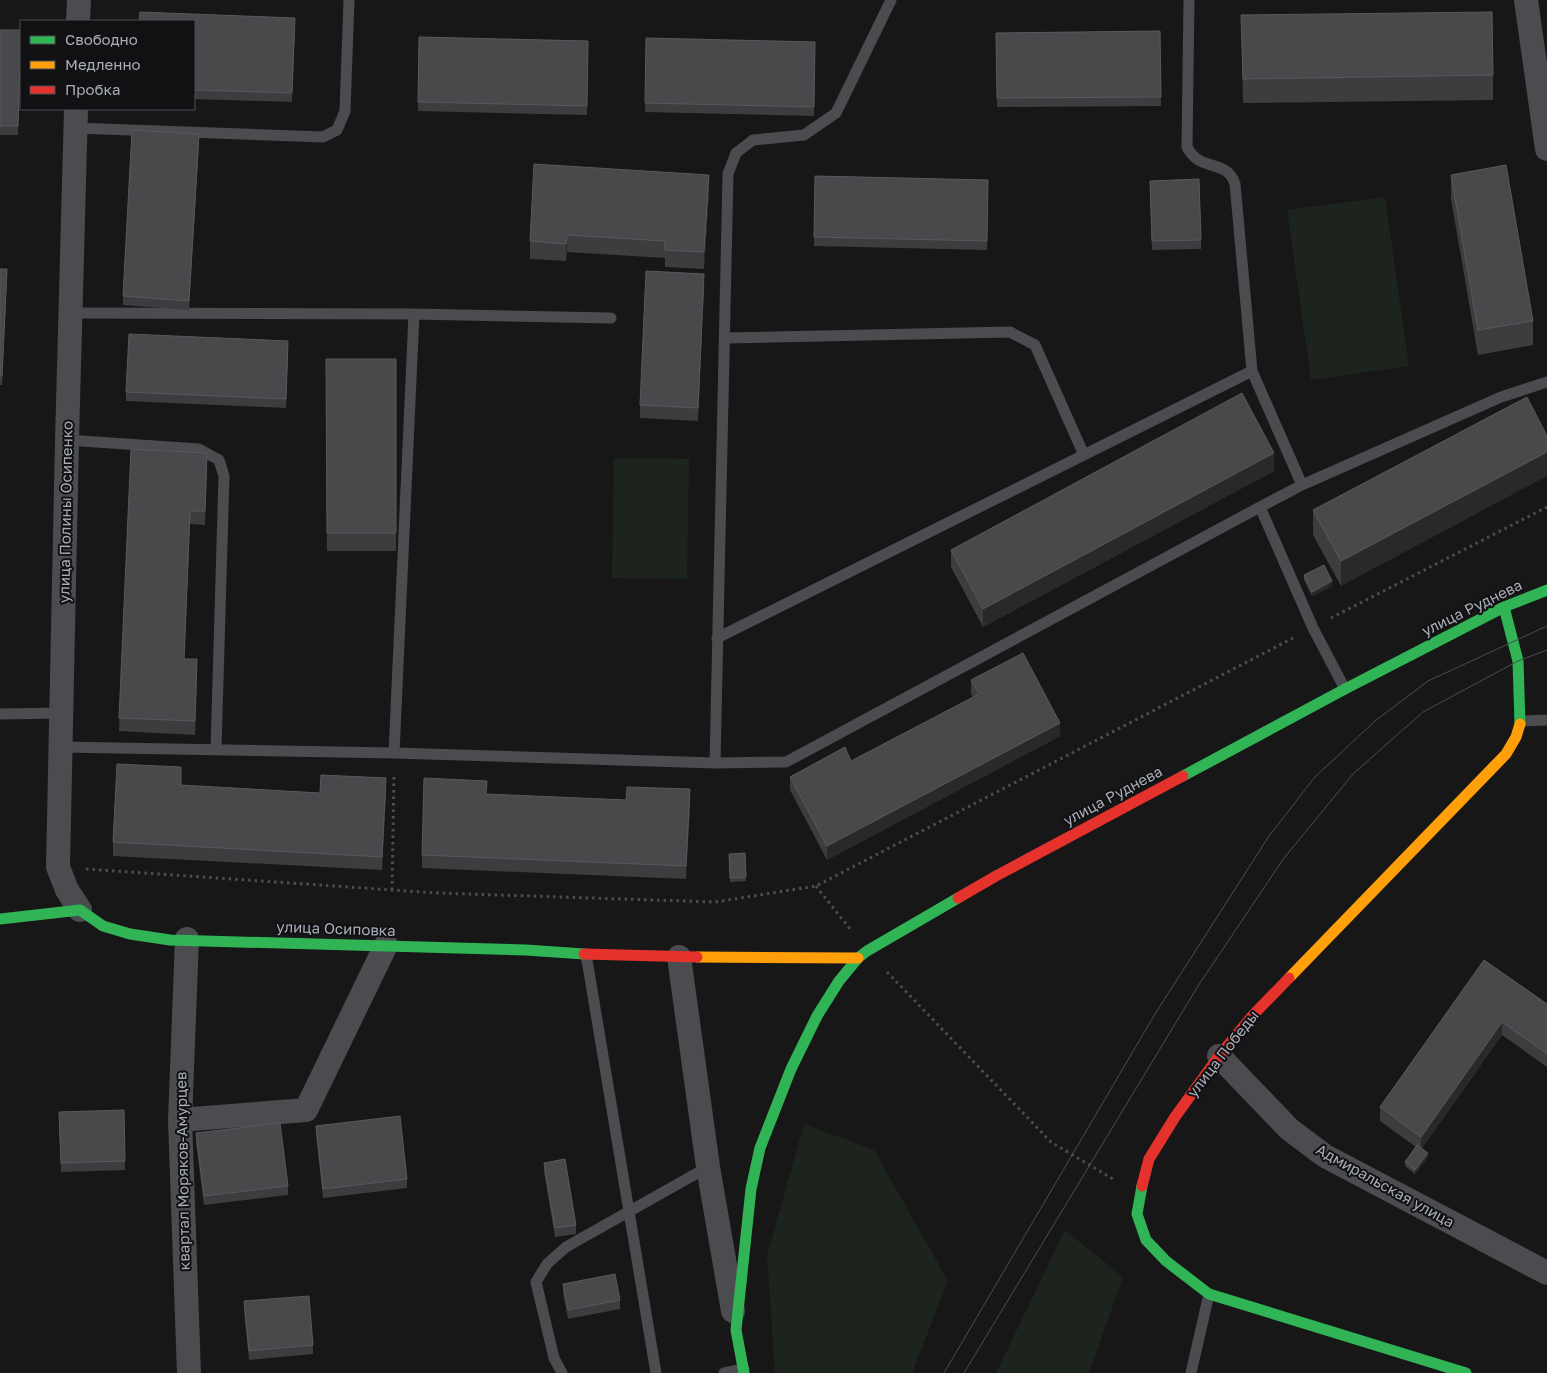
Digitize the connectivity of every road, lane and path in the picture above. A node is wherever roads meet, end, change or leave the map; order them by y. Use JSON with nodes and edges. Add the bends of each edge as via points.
{"nodes":[{"id":1,"x":79,"y":0,"type":"edge"},
{"id":2,"x":349,"y":0,"type":"edge"},
{"id":3,"x":891,"y":0,"type":"edge"},
{"id":4,"x":1189,"y":0,"type":"edge"},
{"id":5,"x":1526,"y":0,"type":"edge"},
{"id":6,"x":78,"y":20,"type":"edge"},
{"id":7,"x":76,"y":118,"type":"edge"},
{"id":8,"x":1546,"y":143,"type":"edge"},
{"id":9,"x":71,"y":314,"type":"junction"},
{"id":10,"x":414,"y":314,"type":"junction"},
{"id":11,"x":612,"y":318,"type":"dead end"},
{"id":12,"x":725,"y":338,"type":"junction"},
{"id":13,"x":1252,"y":371,"type":"junction"},
{"id":14,"x":1547,"y":382,"type":"edge"},
{"id":15,"x":67,"y":440,"type":"junction"},
{"id":16,"x":1084,"y":455,"type":"junction"},
{"id":17,"x":1302,"y":485,"type":"junction"},
{"id":18,"x":1260,"y":507,"type":"junction"},
{"id":19,"x":1547,"y":507,"type":"edge"},
{"id":20,"x":1547,"y":590,"type":"edge"},
{"id":21,"x":1504,"y":607,"type":"junction"},
{"id":22,"x":1313,"y":628,"type":"junction"},
{"id":23,"x":717,"y":638,"type":"junction"},
{"id":24,"x":1345,"y":689,"type":"junction"},
{"id":25,"x":62,"y":713,"type":"junction"},
{"id":26,"x":0,"y":714,"type":"edge"},
{"id":27,"x":1547,"y":720,"type":"edge"},
{"id":28,"x":1521,"y":721,"type":"junction"},
{"id":29,"x":61,"y":747,"type":"junction"},
{"id":30,"x":216,"y":749,"type":"junction"},
{"id":31,"x":394,"y":753,"type":"junction"},
{"id":32,"x":715,"y":763,"type":"junction"},
{"id":33,"x":58,"y":867,"type":"junction"},
{"id":34,"x":816,"y":886,"type":"junction"},
{"id":35,"x":392,"y":890,"type":"junction"},
{"id":36,"x":80,"y":910,"type":"junction"},
{"id":37,"x":0,"y":919,"type":"edge"},
{"id":38,"x":187,"y":940,"type":"junction"},
{"id":39,"x":386,"y":945,"type":"junction"},
{"id":40,"x":586,"y":954,"type":"junction"},
{"id":41,"x":863,"y":955,"type":"junction"},
{"id":42,"x":679,"y":957,"type":"junction"},
{"id":43,"x":1219,"y":1056,"type":"junction"},
{"id":44,"x":180,"y":1120,"type":"junction"},
{"id":45,"x":708,"y":1167,"type":"junction"},
{"id":46,"x":1140,"y":1194,"type":"junction"},
{"id":47,"x":628,"y":1212,"type":"junction"},
{"id":48,"x":1547,"y":1273,"type":"edge"},
{"id":49,"x":1209,"y":1294,"type":"junction"},
{"id":50,"x":736,"y":1330,"type":"junction"},
{"id":51,"x":744,"y":1371,"type":"edge"},
{"id":52,"x":189,"y":1373,"type":"edge"},
{"id":53,"x":562,"y":1373,"type":"edge"},
{"id":54,"x":656,"y":1373,"type":"edge"},
{"id":55,"x":724,"y":1373,"type":"edge"},
{"id":56,"x":1191,"y":1373,"type":"edge"},
{"id":57,"x":1466,"y":1373,"type":"edge"}],
"edges":[{"from":1,"to":6,"type":"street"},
{"from":2,"to":7,"type":"lane","via":[[344,111],[337,130],[323,137]]},
{"from":3,"to":12,"type":"lane","via":[[836,113],[804,135],[753,140],[736,153],[728,174]]},
{"from":4,"to":13,"type":"lane","via":[[1187,147],[1197,160],[1232,175],[1235,184]]},
{"from":5,"to":8,"type":"street"},
{"from":7,"to":9,"type":"street","name":"улица Полины Осипенко"},
{"from":9,"to":10,"type":"lane"},
{"from":9,"to":15,"type":"street","name":"улица Полины Осипенко"},
{"from":10,"to":11,"type":"lane"},
{"from":10,"to":31,"type":"lane"},
{"from":12,"to":16,"type":"lane","via":[[1010,332],[1035,345]]},
{"from":12,"to":23,"type":"lane"},
{"from":13,"to":16,"type":"lane"},
{"from":13,"to":17,"type":"lane"},
{"from":14,"to":17,"type":"lane","via":[[1501,396]]},
{"from":15,"to":25,"type":"street","name":"улица Полины Осипенко"},
{"from":15,"to":30,"type":"lane","via":[[199,449],[219,460],[224,476]]},
{"from":16,"to":23,"type":"lane"},
{"from":17,"to":18,"type":"lane"},
{"from":18,"to":22,"type":"lane"},
{"from":18,"to":32,"type":"lane","via":[[786,762]]},
{"from":19,"to":22,"type":"path"},
{"from":20,"to":21,"type":"street","name":"улица Руднева"},
{"from":21,"to":24,"type":"street","name":"улица Руднева"},
{"from":21,"to":28,"type":"street","name":"улица Победы","via":[[1518,661]]},
{"from":22,"to":24,"type":"lane"},
{"from":22,"to":34,"type":"path"},
{"from":23,"to":32,"type":"lane"},
{"from":24,"to":41,"type":"street","name":"улица Руднева","via":[[1005,871]]},
{"from":25,"to":26,"type":"lane"},
{"from":25,"to":29,"type":"street","name":"улица Полины Осипенко"},
{"from":27,"to":28,"type":"lane"},
{"from":28,"to":43,"type":"street","name":"улица Победы","via":[[1506,754],[1253,1015]]},
{"from":29,"to":30,"type":"lane"},
{"from":29,"to":33,"type":"street","name":"улица Полины Осипенко"},
{"from":30,"to":31,"type":"lane"},
{"from":31,"to":32,"type":"lane"},
{"from":31,"to":35,"type":"path"},
{"from":33,"to":35,"type":"path"},
{"from":33,"to":36,"type":"street","name":"улица Полины Осипенко"},
{"from":34,"to":35,"type":"path","via":[[714,902]]},
{"from":34,"to":41,"type":"path"},
{"from":36,"to":37,"type":"street"},
{"from":36,"to":38,"type":"street","name":"улица Осиповка","via":[[103,926],[130,934]]},
{"from":38,"to":39,"type":"street","name":"улица Осиповка"},
{"from":38,"to":44,"type":"street","name":"квартал Моряков-Амурцев"},
{"from":39,"to":40,"type":"street","name":"улица Осиповка"},
{"from":39,"to":44,"type":"street","via":[[306,1110]]},
{"from":40,"to":42,"type":"street","name":"улица Осиповка"},
{"from":40,"to":47,"type":"lane"},
{"from":41,"to":42,"type":"street"},
{"from":41,"to":46,"type":"path","via":[[1051,1142]]},
{"from":41,"to":50,"type":"street","via":[[839,981],[817,1016],[791,1069],[760,1148],[751,1189]]},
{"from":42,"to":45,"type":"street"},
{"from":43,"to":46,"type":"street","name":"улица Победы","via":[[1149,1159]]},
{"from":43,"to":48,"type":"street","name":"Адмиральская улица","via":[[1289,1129],[1325,1156]]},
{"from":44,"to":52,"type":"street","name":"квартал Моряков-Амурцев"},
{"from":45,"to":47,"type":"lane"},
{"from":45,"to":50,"type":"street"},
{"from":46,"to":49,"type":"street","name":"улица Победы","via":[[1137,1214],[1146,1240],[1166,1261]]},
{"from":47,"to":53,"type":"lane","via":[[566,1247],[547,1264],[536,1282],[554,1358]]},
{"from":47,"to":54,"type":"lane"},
{"from":49,"to":56,"type":"lane"},
{"from":49,"to":57,"type":"street","name":"улица Победы"},
{"from":50,"to":51,"type":"street"},
{"from":51,"to":55,"type":"lane"}]}
